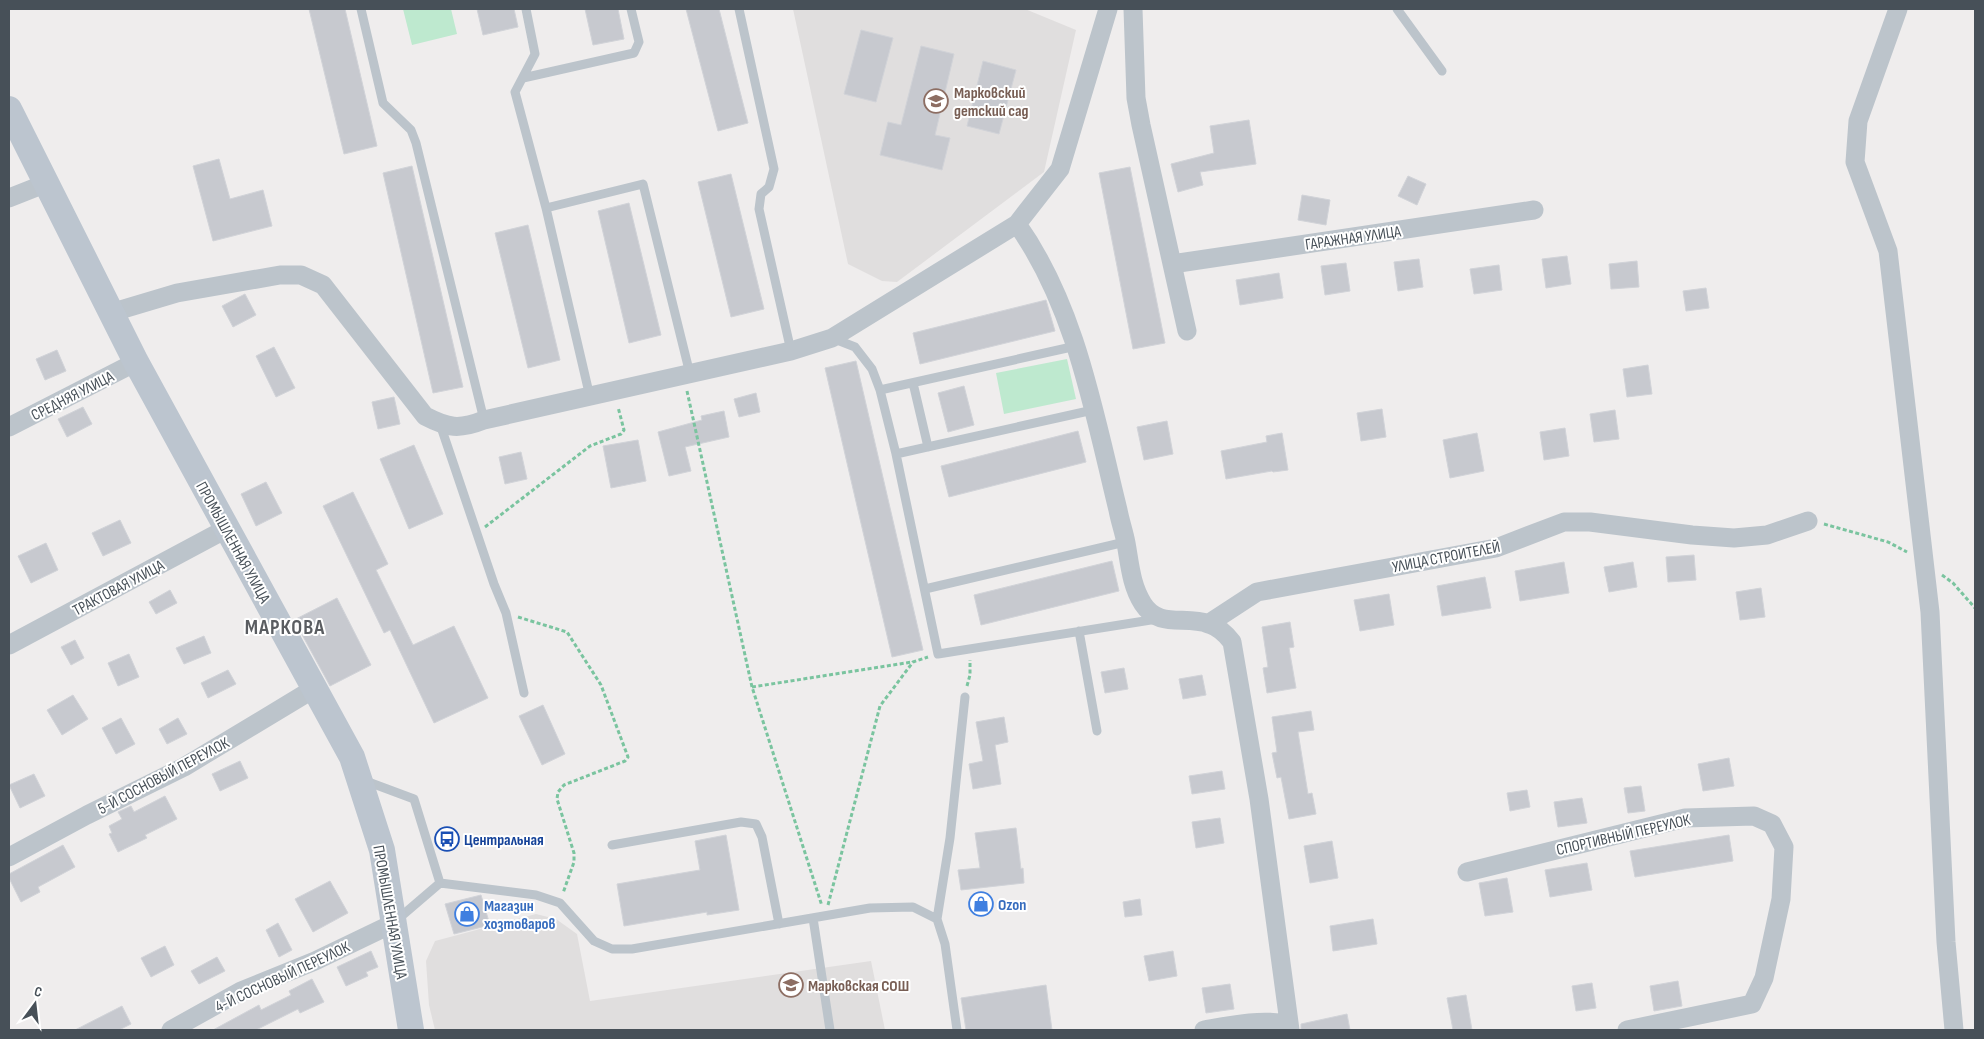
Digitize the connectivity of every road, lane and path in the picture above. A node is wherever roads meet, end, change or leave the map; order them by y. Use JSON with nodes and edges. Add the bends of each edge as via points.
{"nodes":[{"id":1,"x":361,"y":9,"type":"edge"},
{"id":2,"x":526,"y":9,"type":"edge"},
{"id":3,"x":631,"y":9,"type":"edge"},
{"id":4,"x":739,"y":9,"type":"edge"},
{"id":5,"x":1108,"y":9,"type":"edge"},
{"id":6,"x":1133,"y":9,"type":"edge"},
{"id":7,"x":1396,"y":9,"type":"edge"},
{"id":8,"x":1898,"y":9,"type":"edge"},
{"id":9,"x":1442,"y":71,"type":"dead end"},
{"id":10,"x":523,"y":78,"type":"junction"},
{"id":11,"x":9,"y":109,"type":"edge"},
{"id":12,"x":47,"y":183,"type":"junction"},
{"id":13,"x":9,"y":198,"type":"edge"},
{"id":14,"x":546,"y":208,"type":"junction"},
{"id":15,"x":1534,"y":210,"type":"dead end"},
{"id":16,"x":1017,"y":224,"type":"junction"},
{"id":17,"x":1172,"y":264,"type":"junction"},
{"id":18,"x":110,"y":313,"type":"junction"},
{"id":19,"x":1187,"y":331,"type":"dead end"},
{"id":20,"x":832,"y":338,"type":"junction"},
{"id":21,"x":1076,"y":346,"type":"junction"},
{"id":22,"x":791,"y":351,"type":"junction"},
{"id":23,"x":136,"y":362,"type":"junction"},
{"id":24,"x":687,"y":375,"type":"junction"},
{"id":25,"x":913,"y":383,"type":"junction"},
{"id":26,"x":880,"y":390,"type":"junction"},
{"id":27,"x":613,"y":392,"type":"junction"},
{"id":28,"x":590,"y":397,"type":"junction"},
{"id":29,"x":1093,"y":410,"type":"junction"},
{"id":30,"x":484,"y":420,"type":"junction"},
{"id":31,"x":440,"y":424,"type":"junction"},
{"id":32,"x":9,"y":427,"type":"edge"},
{"id":33,"x":928,"y":447,"type":"junction"},
{"id":34,"x":896,"y":454,"type":"junction"},
{"id":35,"x":1808,"y":521,"type":"joint"},
{"id":36,"x":226,"y":529,"type":"junction"},
{"id":37,"x":477,"y":533,"type":"junction"},
{"id":38,"x":1126,"y":542,"type":"junction"},
{"id":39,"x":1924,"y":563,"type":"junction"},
{"id":40,"x":926,"y":589,"type":"junction"},
{"id":41,"x":1975,"y":608,"type":"edge"},
{"id":42,"x":506,"y":613,"type":"junction"},
{"id":43,"x":1157,"y":619,"type":"junction"},
{"id":44,"x":1208,"y":624,"type":"junction"},
{"id":45,"x":1079,"y":631,"type":"junction"},
{"id":46,"x":9,"y":644,"type":"edge"},
{"id":47,"x":970,"y":649,"type":"junction"},
{"id":48,"x":938,"y":654,"type":"junction"},
{"id":49,"x":913,"y":662,"type":"junction"},
{"id":50,"x":752,"y":687,"type":"junction"},
{"id":51,"x":315,"y":688,"type":"junction"},
{"id":52,"x":524,"y":693,"type":"dead end"},
{"id":53,"x":965,"y":697,"type":"joint"},
{"id":54,"x":1097,"y":730,"type":"dead end"},
{"id":55,"x":360,"y":779,"type":"junction"},
{"id":56,"x":612,"y":845,"type":"dead end"},
{"id":57,"x":9,"y":857,"type":"edge"},
{"id":58,"x":1467,"y":872,"type":"dead end"},
{"id":59,"x":440,"y":883,"type":"junction"},
{"id":60,"x":560,"y":903,"type":"junction"},
{"id":61,"x":826,"y":916,"type":"junction"},
{"id":62,"x":813,"y":918,"type":"junction"},
{"id":63,"x":937,"y":919,"type":"junction"},
{"id":64,"x":394,"y":922,"type":"junction"},
{"id":65,"x":779,"y":924,"type":"junction"},
{"id":66,"x":1289,"y":1027,"type":"edge"},
{"id":67,"x":171,"y":1030,"type":"edge"},
{"id":68,"x":410,"y":1030,"type":"edge"},
{"id":69,"x":830,"y":1030,"type":"edge"},
{"id":70,"x":957,"y":1030,"type":"edge"},
{"id":71,"x":1204,"y":1030,"type":"edge"},
{"id":72,"x":1628,"y":1030,"type":"edge"},
{"id":73,"x":1954,"y":1030,"type":"edge"}],
"edges":[{"from":1,"to":30,"type":"lane","via":[[384,104],[411,130],[416,144]]},
{"from":2,"to":10,"type":"lane","via":[[535,54]]},
{"from":3,"to":10,"type":"lane","via":[[639,42],[634,53]]},
{"from":4,"to":22,"type":"lane","via":[[774,169],[769,187],[761,194],[759,209]]},
{"from":5,"to":16,"type":"street","via":[[1060,169]]},
{"from":6,"to":17,"type":"street","via":[[1136,98]]},
{"from":7,"to":9,"type":"lane"},
{"from":8,"to":39,"type":"street","via":[[1858,121],[1855,162],[1888,251]]},
{"from":10,"to":14,"type":"lane","via":[[515,92]]},
{"from":11,"to":12,"type":"street","name":"ПРОМЫШЛЕННАЯ УЛИЦА"},
{"from":12,"to":13,"type":"street"},
{"from":12,"to":18,"type":"street","name":"ПРОМЫШЛЕННАЯ УЛИЦА"},
{"from":14,"to":24,"type":"lane","via":[[643,184]]},
{"from":14,"to":28,"type":"lane"},
{"from":15,"to":17,"type":"street","name":"ГАРАЖНАЯ УЛИЦА"},
{"from":16,"to":20,"type":"street"},
{"from":16,"to":21,"type":"street","via":[[1034,248]]},
{"from":17,"to":19,"type":"street"},
{"from":18,"to":23,"type":"street","name":"ПРОМЫШЛЕННАЯ УЛИЦА"},
{"from":18,"to":31,"type":"street","via":[[177,293],[280,275],[300,275],[323,285],[425,416]]},
{"from":20,"to":22,"type":"street"},
{"from":20,"to":26,"type":"lane","via":[[855,347],[872,369]]},
{"from":21,"to":25,"type":"lane"},
{"from":21,"to":29,"type":"street"},
{"from":22,"to":24,"type":"street"},
{"from":23,"to":32,"type":"street","name":"СРЕДНЯЯ УЛИЦА"},
{"from":23,"to":36,"type":"street","name":"ПРОМЫШЛЕННАЯ УЛИЦА"},
{"from":24,"to":27,"type":"street"},
{"from":24,"to":50,"type":"path"},
{"from":25,"to":26,"type":"lane"},
{"from":25,"to":33,"type":"lane"},
{"from":26,"to":34,"type":"lane"},
{"from":27,"to":28,"type":"street"},
{"from":27,"to":37,"type":"path","via":[[624,430],[621,434],[590,446]]},
{"from":28,"to":30,"type":"street"},
{"from":29,"to":33,"type":"lane"},
{"from":29,"to":38,"type":"street"},
{"from":30,"to":31,"type":"street","via":[[454,428]]},
{"from":31,"to":37,"type":"lane"},
{"from":33,"to":34,"type":"lane"},
{"from":34,"to":40,"type":"lane"},
{"from":35,"to":39,"type":"path","via":[[1888,542]]},
{"from":35,"to":44,"type":"street","name":"УЛИЦА СТРОИТЕЛЕЙ","via":[[1767,535],[1734,538],[1564,522],[1496,548],[1257,592]]},
{"from":36,"to":46,"type":"street","name":"ТРАКТОВАЯ УЛИЦА"},
{"from":36,"to":51,"type":"street","name":"ПРОМЫШЛЕННАЯ УЛИЦА"},
{"from":37,"to":42,"type":"lane"},
{"from":38,"to":40,"type":"lane"},
{"from":38,"to":43,"type":"street","via":[[1132,584],[1144,606]]},
{"from":39,"to":41,"type":"path","via":[[1953,583]]},
{"from":39,"to":73,"type":"street","via":[[1930,612],[1946,942]]},
{"from":40,"to":48,"type":"lane"},
{"from":42,"to":52,"type":"lane"},
{"from":42,"to":60,"type":"path","via":[[567,632],[600,685],[628,757],[625,762],[564,785],[558,792],[557,799],[574,853]]},
{"from":43,"to":44,"type":"street"},
{"from":43,"to":45,"type":"lane"},
{"from":44,"to":66,"type":"street","via":[[1232,642],[1236,656],[1259,799]]},
{"from":45,"to":47,"type":"lane"},
{"from":45,"to":54,"type":"lane"},
{"from":47,"to":48,"type":"lane"},
{"from":47,"to":53,"type":"path","via":[[970,675]]},
{"from":48,"to":49,"type":"path"},
{"from":49,"to":50,"type":"path"},
{"from":49,"to":61,"type":"path","via":[[880,706]]},
{"from":50,"to":61,"type":"path"},
{"from":51,"to":55,"type":"street","name":"ПРОМЫШЛЕННАЯ УЛИЦА","via":[[352,757]]},
{"from":51,"to":57,"type":"street","name":"5-Й СОСНОВЫЙ ПЕРЕУЛОК","via":[[184,767]]},
{"from":53,"to":63,"type":"lane","via":[[950,838]]},
{"from":55,"to":59,"type":"lane","via":[[414,799]]},
{"from":55,"to":64,"type":"street","name":"ПРОМЫШЛЕННАЯ УЛИЦА","via":[[382,850]]},
{"from":56,"to":65,"type":"lane","via":[[741,822],[756,824],[762,837]]},
{"from":58,"to":72,"type":"street","name":"СПОРТИВНЫЙ ПЕРЕУЛОК","via":[[1685,818],[1754,816],[1772,824],[1784,847],[1781,899],[1764,978],[1752,1004]]},
{"from":59,"to":60,"type":"lane","via":[[536,895]]},
{"from":59,"to":64,"type":"lane"},
{"from":60,"to":65,"type":"lane","via":[[594,941],[612,949],[632,949]]},
{"from":61,"to":62,"type":"lane"},
{"from":61,"to":63,"type":"lane","via":[[870,908],[913,907]]},
{"from":62,"to":65,"type":"lane"},
{"from":62,"to":69,"type":"lane"},
{"from":63,"to":70,"type":"lane","via":[[945,944]]},
{"from":64,"to":67,"type":"street","name":"4-Й СОСНОВЫЙ ПЕРЕУЛОК","via":[[315,962],[241,992]]},
{"from":64,"to":68,"type":"street","name":"ПРОМЫШЛЕННАЯ УЛИЦА"},
{"from":66,"to":71,"type":"street","via":[[1272,1021]]}]}
